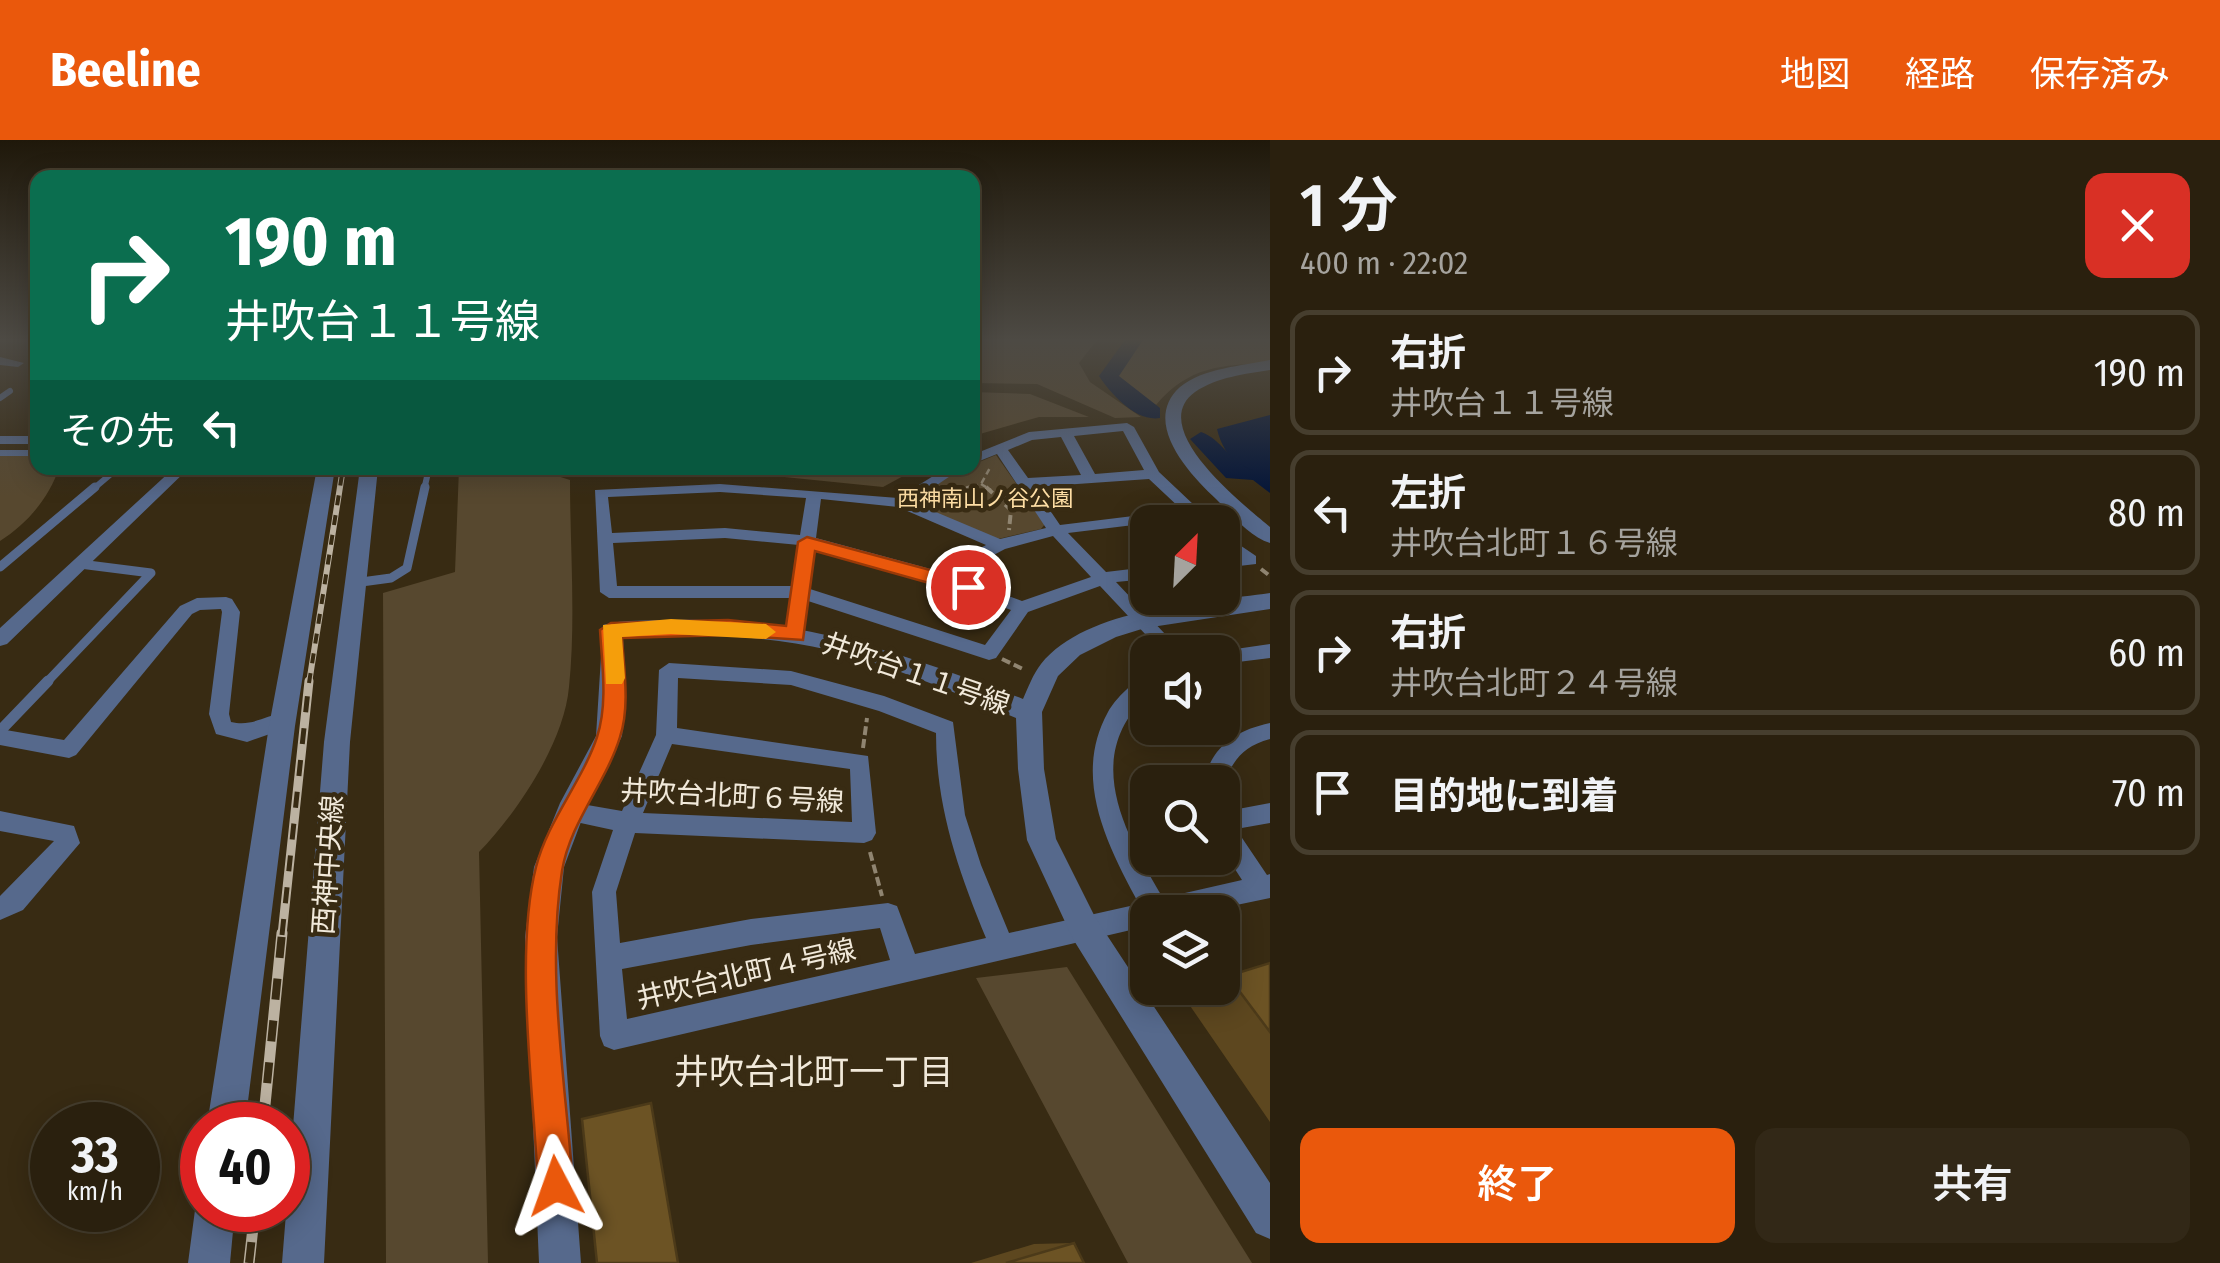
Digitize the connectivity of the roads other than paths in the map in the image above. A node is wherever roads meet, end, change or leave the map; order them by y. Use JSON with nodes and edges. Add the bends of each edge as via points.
{"nodes":[{"id":1,"x":10,"y":392,"type":"dead end"},
{"id":2,"x":1182,"y":392,"type":"edge"},
{"id":3,"x":0,"y":398,"type":"edge"},
{"id":4,"x":1065,"y":431,"type":"junction"},
{"id":5,"x":0,"y":440,"type":"edge"},
{"id":6,"x":30,"y":440,"type":"edge"},
{"id":7,"x":1000,"y":448,"type":"junction"},
{"id":8,"x":0,"y":453,"type":"edge"},
{"id":9,"x":30,"y":453,"type":"edge"},
{"id":10,"x":980,"y":457,"type":"edge"},
{"id":11,"x":1153,"y":474,"type":"junction"},
{"id":12,"x":110,"y":475,"type":"edge"},
{"id":13,"x":175,"y":475,"type":"edge"},
{"id":14,"x":325,"y":475,"type":"edge"},
{"id":15,"x":367,"y":475,"type":"edge"},
{"id":16,"x":427,"y":475,"type":"edge"},
{"id":17,"x":944,"y":475,"type":"edge"},
{"id":18,"x":1090,"y":478,"type":"junction"},
{"id":19,"x":1023,"y":483,"type":"junction"},
{"id":20,"x":814,"y":494,"type":"junction"},
{"id":21,"x":901,"y":503,"type":"junction"},
{"id":22,"x":1185,"y":505,"type":"edge"},
{"id":23,"x":1130,"y":524,"type":"edge"},
{"id":24,"x":1056,"y":530,"type":"junction"},
{"id":25,"x":1270,"y":537,"type":"edge"},
{"id":26,"x":602,"y":538,"type":"junction"},
{"id":27,"x":807,"y":542,"type":"junction"},
{"id":28,"x":999,"y":545,"type":"junction"},
{"id":29,"x":80,"y":564,"type":"junction"},
{"id":30,"x":0,"y":566,"type":"edge"},
{"id":31,"x":1130,"y":575,"type":"edge"},
{"id":32,"x":941,"y":576,"type":"junction"},
{"id":33,"x":1104,"y":578,"type":"junction"},
{"id":34,"x":354,"y":583,"type":"junction"},
{"id":35,"x":801,"y":592,"type":"junction"},
{"id":36,"x":1270,"y":601,"type":"edge"},
{"id":37,"x":1022,"y":608,"type":"junction"},
{"id":38,"x":1144,"y":620,"type":"junction"},
{"id":39,"x":795,"y":634,"type":"junction"},
{"id":40,"x":1158,"y":635,"type":"edge"},
{"id":41,"x":0,"y":639,"type":"edge"},
{"id":42,"x":1270,"y":651,"type":"edge"},
{"id":43,"x":1240,"y":655,"type":"edge"},
{"id":44,"x":1130,"y":701,"type":"edge"},
{"id":45,"x":1029,"y":712,"type":"junction"},
{"id":46,"x":283,"y":721,"type":"junction"},
{"id":47,"x":1270,"y":731,"type":"edge"},
{"id":48,"x":0,"y":734,"type":"edge"},
{"id":49,"x":666,"y":735,"type":"junction"},
{"id":50,"x":1217,"y":765,"type":"edge"},
{"id":51,"x":570,"y":812,"type":"junction"},
{"id":52,"x":1270,"y":813,"type":"edge"},
{"id":53,"x":1240,"y":820,"type":"edge"},
{"id":54,"x":0,"y":821,"type":"edge"},
{"id":55,"x":630,"y":824,"type":"junction"},
{"id":56,"x":1240,"y":850,"type":"edge"},
{"id":57,"x":1266,"y":887,"type":"edge"},
{"id":58,"x":1144,"y":895,"type":"edge"},
{"id":59,"x":1230,"y":895,"type":"edge"},
{"id":60,"x":0,"y":908,"type":"edge"},
{"id":61,"x":1130,"y":917,"type":"edge"},
{"id":62,"x":1084,"y":928,"type":"junction"},
{"id":63,"x":1002,"y":946,"type":"junction"},
{"id":64,"x":609,"y":958,"type":"junction"},
{"id":65,"x":906,"y":967,"type":"junction"},
{"id":66,"x":229,"y":1102,"type":"edge"},
{"id":67,"x":1270,"y":1220,"type":"edge"},
{"id":68,"x":213,"y":1232,"type":"edge"},
{"id":69,"x":209,"y":1263,"type":"edge"},
{"id":70,"x":303,"y":1263,"type":"edge"},
{"id":71,"x":560,"y":1263,"type":"edge"}],
"edges":[{"from":1,"to":3,"type":"lane"},
{"from":2,"to":25,"type":"street","via":[[1173,434],[1189,464]]},
{"from":4,"to":7,"type":"street"},
{"from":4,"to":11,"type":"street","via":[[1128,427]]},
{"from":4,"to":18,"type":"street"},
{"from":5,"to":6,"type":"street"},
{"from":7,"to":10,"type":"street"},
{"from":7,"to":19,"type":"street"},
{"from":8,"to":9,"type":"lane"},
{"from":11,"to":18,"type":"street"},
{"from":11,"to":22,"type":"street"},
{"from":12,"to":30,"type":"lane"},
{"from":13,"to":29,"type":"street"},
{"from":14,"to":46,"type":"street"},
{"from":15,"to":34,"type":"street","name":"西神中央線"},
{"from":16,"to":34,"type":"lane","via":[[407,568],[391,578]]},
{"from":17,"to":21,"type":"street"},
{"from":18,"to":19,"type":"street"},
{"from":19,"to":24,"type":"street"},
{"from":20,"to":21,"type":"street"},
{"from":20,"to":26,"type":"street","via":[[720,488],[600,493]]},
{"from":20,"to":27,"type":"street"},
{"from":21,"to":28,"type":"street"},
{"from":23,"to":24,"type":"street"},
{"from":24,"to":28,"type":"street"},
{"from":24,"to":33,"type":"street"},
{"from":26,"to":27,"type":"street","via":[[728,533]]},
{"from":26,"to":35,"type":"street","via":[[608,592]]},
{"from":27,"to":32,"type":"street"},
{"from":27,"to":35,"type":"street"},
{"from":28,"to":32,"type":"street"},
{"from":29,"to":41,"type":"street"},
{"from":29,"to":48,"type":"lane","via":[[152,574]]},
{"from":31,"to":33,"type":"street"},
{"from":32,"to":37,"type":"street"},
{"from":33,"to":37,"type":"street"},
{"from":33,"to":38,"type":"street"},
{"from":34,"to":70,"type":"street","name":"西神中央線"},
{"from":35,"to":37,"type":"street","via":[[988,653]]},
{"from":35,"to":39,"type":"street"},
{"from":36,"to":38,"type":"street"},
{"from":38,"to":40,"type":"street"},
{"from":38,"to":45,"type":"street","via":[[1072,649]]},
{"from":39,"to":45,"type":"street","name":"井吹台１１号線","via":[[914,667]]},
{"from":39,"to":51,"type":"street","name":"井吹台１１号線","via":[[611,630],[609,736]]},
{"from":42,"to":43,"type":"street"},
{"from":44,"to":58,"type":"street","via":[[1110,721],[1101,781]]},
{"from":45,"to":62,"type":"street","via":[[1042,840]]},
{"from":46,"to":48,"type":"street","via":[[247,734],[224,728],[219,714],[230,612],[226,603],[213,602],[186,610],[69,749]]},
{"from":46,"to":66,"type":"street"},
{"from":47,"to":50,"type":"street","via":[[1231,745]]},
{"from":49,"to":55,"type":"street","name":"井吹台北町４号線"},
{"from":49,"to":55,"type":"street","name":"井吹台北町６号線","via":[[860,762],[864,833]]},
{"from":49,"to":63,"type":"street","name":"井吹台北町４号線","via":[[669,670],[791,678],[946,728],[945,774],[956,836]]},
{"from":51,"to":55,"type":"street","name":"井吹台北町６号線"},
{"from":51,"to":71,"type":"street","name":"井吹台１１号線","via":[[549,867],[541,937]]},
{"from":52,"to":53,"type":"street"},
{"from":54,"to":60,"type":"street","via":[[66,833],[68,843],[14,902]]},
{"from":55,"to":64,"type":"street","name":"井吹台北町４号線","via":[[604,892]]},
{"from":56,"to":57,"type":"street"},
{"from":57,"to":59,"type":"street","name":"井吹台北町４号線"},
{"from":61,"to":62,"type":"street","name":"井吹台北町４号線"},
{"from":62,"to":63,"type":"street","name":"井吹台北町４号線"},
{"from":62,"to":67,"type":"street"},
{"from":63,"to":65,"type":"street","name":"井吹台北町４号線"},
{"from":64,"to":65,"type":"street","via":[[888,915]]},
{"from":64,"to":65,"type":"street","name":"井吹台北町４号線","via":[[614,1036]]},
{"from":68,"to":69,"type":"street"}]}
